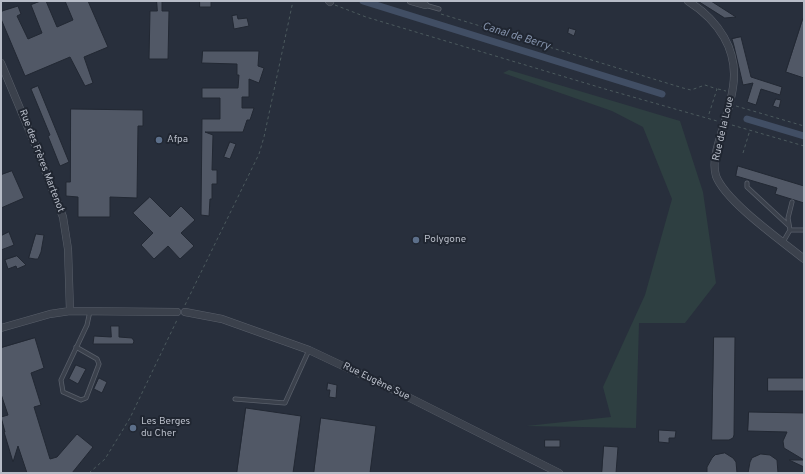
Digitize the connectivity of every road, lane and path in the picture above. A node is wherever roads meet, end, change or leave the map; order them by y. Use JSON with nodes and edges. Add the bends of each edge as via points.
{"nodes":[{"id":1,"x":293,"y":1,"type":"edge"},
{"id":2,"x":411,"y":1,"type":"edge"},
{"id":3,"x":688,"y":1,"type":"edge"},
{"id":4,"x":329,"y":2,"type":"edge"},
{"id":5,"x":425,"y":5,"type":"joint"},
{"id":6,"x":439,"y":9,"type":"dead end"},
{"id":7,"x":439,"y":14,"type":"dead end"},
{"id":8,"x":1,"y":63,"type":"edge"},
{"id":9,"x":729,"y":104,"type":"junction"},
{"id":10,"x":707,"y":118,"type":"junction"},
{"id":11,"x":724,"y":123,"type":"junction"},
{"id":12,"x":804,"y":126,"type":"edge"},
{"id":13,"x":750,"y":130,"type":"junction"},
{"id":14,"x":804,"y":146,"type":"edge"},
{"id":15,"x":743,"y":153,"type":"dead end"},
{"id":16,"x":747,"y":184,"type":"dead end"},
{"id":17,"x":792,"y":202,"type":"dead end"},
{"id":18,"x":790,"y":228,"type":"junction"},
{"id":19,"x":804,"y":230,"type":"edge"},
{"id":20,"x":783,"y":242,"type":"junction"},
{"id":21,"x":804,"y":259,"type":"edge"},
{"id":22,"x":70,"y":311,"type":"junction"},
{"id":23,"x":90,"y":311,"type":"junction"},
{"id":24,"x":181,"y":312,"type":"junction"},
{"id":25,"x":1,"y":328,"type":"edge"},
{"id":26,"x":76,"y":347,"type":"junction"},
{"id":27,"x":309,"y":350,"type":"junction"},
{"id":28,"x":235,"y":399,"type":"dead end"},
{"id":29,"x":89,"y":473,"type":"edge"},
{"id":30,"x":560,"y":473,"type":"edge"}],
"edges":[{"from":1,"to":24,"type":"path","via":[[259,154]]},
{"from":2,"to":5,"type":"street"},
{"from":3,"to":9,"type":"street","name":"Rue de la Loue","via":[[713,20],[725,39],[734,77]]},
{"from":4,"to":10,"type":"path","via":[[366,17]]},
{"from":5,"to":6,"type":"lane"},
{"from":7,"to":10,"type":"path","via":[[683,88],[691,90],[705,85],[717,89]]},
{"from":8,"to":22,"type":"street","name":"Rue des Frères Martenot","via":[[63,217],[68,249]]},
{"from":9,"to":11,"type":"street","name":"Rue de la Loue"},
{"from":9,"to":12,"type":"path"},
{"from":10,"to":11,"type":"path"},
{"from":11,"to":13,"type":"path"},
{"from":11,"to":20,"type":"street","name":"Rue de la Loue","via":[[715,164],[720,184],[735,202]]},
{"from":13,"to":14,"type":"path"},
{"from":13,"to":15,"type":"path"},
{"from":16,"to":18,"type":"lane"},
{"from":17,"to":18,"type":"lane","via":[[788,218]]},
{"from":18,"to":19,"type":"lane"},
{"from":18,"to":20,"type":"lane"},
{"from":20,"to":21,"type":"street","name":"Rue de la Loue"},
{"from":22,"to":23,"type":"street","name":"Rue Eugène Sue"},
{"from":22,"to":25,"type":"street","name":"Rue Eugène Sue"},
{"from":23,"to":24,"type":"street","name":"Rue Eugène Sue"},
{"from":23,"to":26,"type":"lane","via":[[87,325]]},
{"from":24,"to":27,"type":"street","name":"Rue Eugène Sue","via":[[222,319]]},
{"from":24,"to":29,"type":"path","via":[[130,418],[105,459]]},
{"from":26,"to":26,"type":"lane","via":[[61,380],[61,388],[63,392],[81,400],[86,398],[99,364],[97,359]]},
{"from":27,"to":28,"type":"lane","via":[[285,404]]},
{"from":27,"to":30,"type":"street","name":"Rue Eugène Sue"}]}
